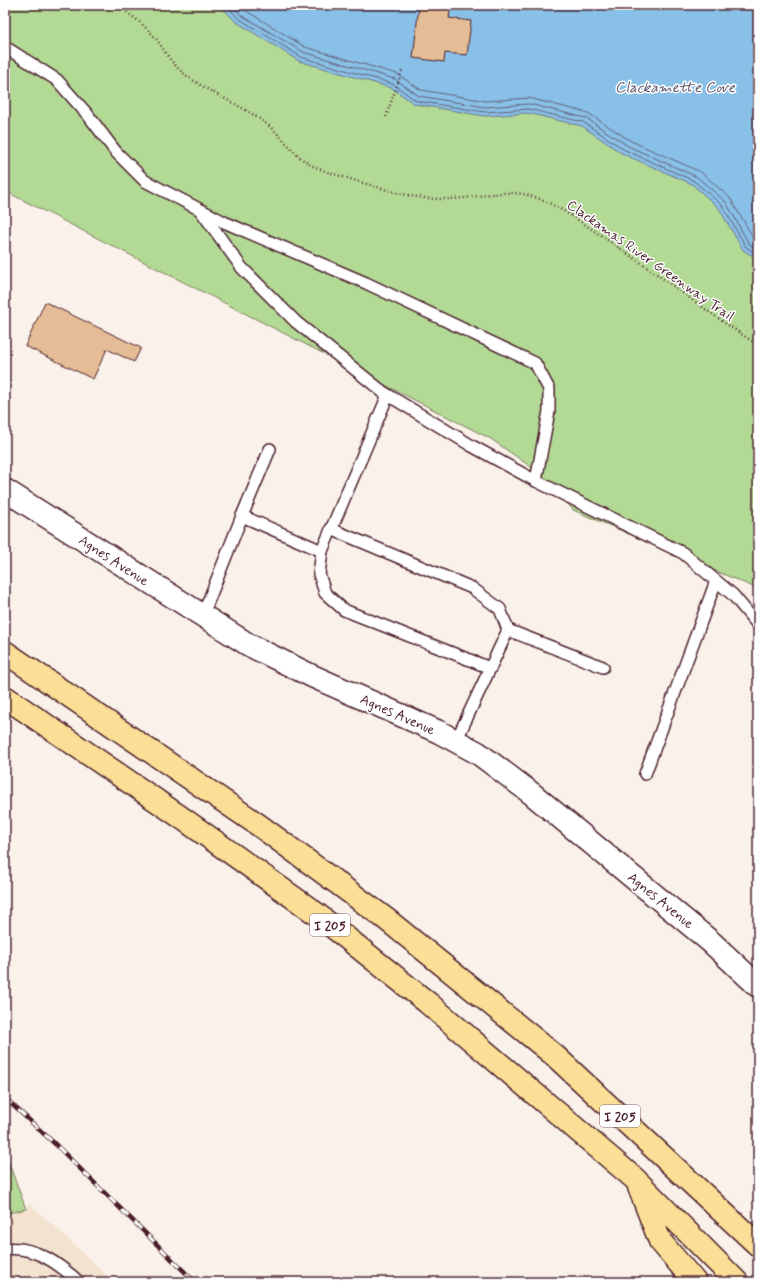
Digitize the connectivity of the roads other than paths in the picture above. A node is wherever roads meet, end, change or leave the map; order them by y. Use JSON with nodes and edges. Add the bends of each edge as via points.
{"nodes":[{"id":1,"x":5,"y":47,"type":"edge"},
{"id":2,"x":200,"y":209,"type":"junction"},
{"id":3,"x":388,"y":395,"type":"junction"},
{"id":4,"x":270,"y":449,"type":"dead end"},
{"id":5,"x":536,"y":481,"type":"junction"},
{"id":6,"x":5,"y":490,"type":"edge"},
{"id":7,"x":242,"y":516,"type":"junction"},
{"id":8,"x":331,"y":529,"type":"junction"},
{"id":9,"x":322,"y":551,"type":"junction"},
{"id":10,"x":716,"y":581,"type":"junction"},
{"id":11,"x":202,"y":616,"type":"junction"},
{"id":12,"x":758,"y":625,"type":"edge"},
{"id":13,"x":508,"y":630,"type":"junction"},
{"id":14,"x":5,"y":652,"type":"edge"},
{"id":15,"x":603,"y":667,"type":"dead end"},
{"id":16,"x":490,"y":668,"type":"junction"},
{"id":17,"x":5,"y":697,"type":"edge"},
{"id":18,"x":456,"y":741,"type":"junction"},
{"id":19,"x":645,"y":774,"type":"dead end"},
{"id":20,"x":758,"y":986,"type":"edge"},
{"id":21,"x":686,"y":1176,"type":"junction"},
{"id":22,"x":635,"y":1179,"type":"junction"},
{"id":23,"x":758,"y":1233,"type":"edge"},
{"id":24,"x":758,"y":1245,"type":"edge"},
{"id":25,"x":5,"y":1249,"type":"edge"},
{"id":26,"x":79,"y":1282,"type":"edge"},
{"id":27,"x":695,"y":1282,"type":"edge"},
{"id":28,"x":737,"y":1282,"type":"edge"}],
"edges":[{"from":1,"to":2,"type":"lane","via":[[57,80],[116,152],[146,181]]},
{"from":2,"to":3,"type":"lane","via":[[242,268],[296,322]]},
{"from":2,"to":5,"type":"lane","via":[[224,222],[366,283],[535,363],[549,389],[549,411]]},
{"from":3,"to":5,"type":"lane"},
{"from":3,"to":8,"type":"lane"},
{"from":4,"to":7,"type":"lane"},
{"from":5,"to":10,"type":"lane","via":[[683,553]]},
{"from":6,"to":11,"type":"street","name":"Agnes Avenue"},
{"from":7,"to":9,"type":"lane"},
{"from":7,"to":11,"type":"lane"},
{"from":8,"to":9,"type":"lane"},
{"from":8,"to":13,"type":"lane","via":[[472,588],[500,609]]},
{"from":9,"to":16,"type":"lane","via":[[319,574],[325,593],[344,610]]},
{"from":10,"to":12,"type":"lane","via":[[733,595]]},
{"from":10,"to":19,"type":"lane"},
{"from":11,"to":18,"type":"street","name":"Agnes Avenue","via":[[249,645]]},
{"from":13,"to":15,"type":"lane"},
{"from":13,"to":16,"type":"lane"},
{"from":14,"to":21,"type":"highway","number":"I 205","via":[[260,826],[386,920],[554,1055]]},
{"from":16,"to":18,"type":"lane"},
{"from":17,"to":22,"type":"highway","number":"I 205","via":[[318,915],[504,1066]]},
{"from":18,"to":20,"type":"street","name":"Agnes Avenue","via":[[478,753],[530,793],[711,942]]},
{"from":21,"to":23,"type":"highway"},
{"from":21,"to":24,"type":"highway","number":"I 205"},
{"from":22,"to":27,"type":"highway","via":[[660,1241]]},
{"from":22,"to":28,"type":"highway","number":"I 205"},
{"from":25,"to":26,"type":"lane","via":[[30,1251],[50,1258]]}]}
